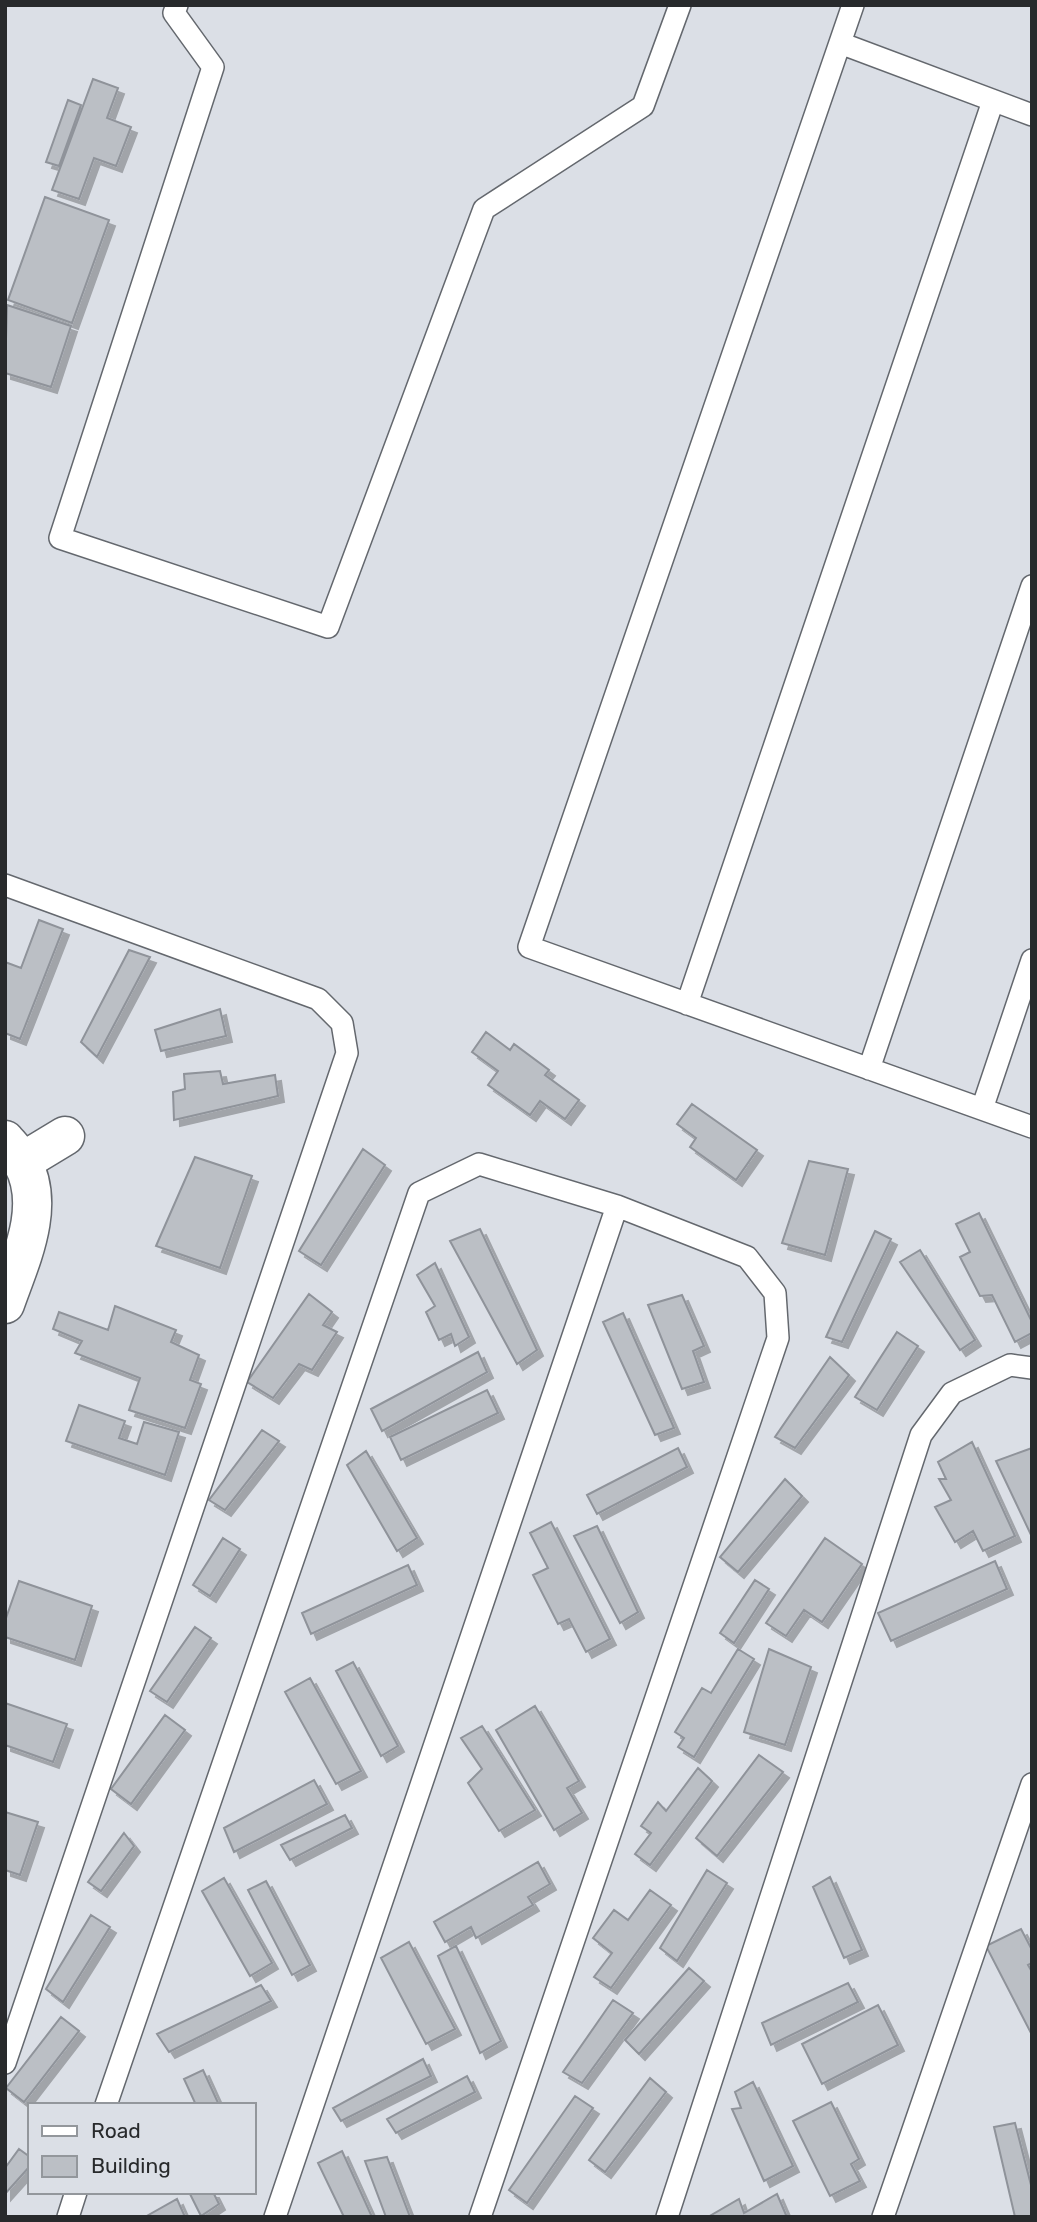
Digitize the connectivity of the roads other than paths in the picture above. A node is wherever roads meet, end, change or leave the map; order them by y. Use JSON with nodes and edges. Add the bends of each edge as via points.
{"nodes":[{"id":1,"x":177,"y":5,"type":"edge"},
{"id":2,"x":680,"y":5,"type":"edge"},
{"id":3,"x":853,"y":5,"type":"edge"},
{"id":4,"x":840,"y":43,"type":"junction"},
{"id":5,"x":993,"y":101,"type":"junction"},
{"id":6,"x":1032,"y":115,"type":"edge"},
{"id":7,"x":1032,"y":586,"type":"edge"},
{"id":8,"x":5,"y":885,"type":"edge"},
{"id":9,"x":1032,"y":960,"type":"edge"},
{"id":10,"x":687,"y":1004,"type":"junction"},
{"id":11,"x":869,"y":1069,"type":"junction"},
{"id":12,"x":982,"y":1109,"type":"junction"},
{"id":13,"x":1032,"y":1127,"type":"edge"},
{"id":14,"x":65,"y":1136,"type":"dead end"},
{"id":15,"x":14,"y":1151,"type":"edge"},
{"id":16,"x":617,"y":1206,"type":"junction"},
{"id":17,"x":5,"y":1304,"type":"edge"},
{"id":18,"x":1032,"y":1368,"type":"edge"},
{"id":19,"x":1032,"y":1784,"type":"edge"},
{"id":20,"x":5,"y":2063,"type":"edge"},
{"id":21,"x":107,"y":2103,"type":"edge"},
{"id":22,"x":75,"y":2194,"type":"edge"},
{"id":23,"x":68,"y":2217,"type":"edge"},
{"id":24,"x":275,"y":2217,"type":"edge"},
{"id":25,"x":480,"y":2217,"type":"edge"},
{"id":26,"x":667,"y":2217,"type":"edge"},
{"id":27,"x":883,"y":2217,"type":"edge"}],
"edges":[{"from":1,"to":2,"type":"lane","via":[[174,13],[213,67],[60,538],[328,627],[484,209],[643,106]]},
{"from":3,"to":4,"type":"lane"},
{"from":4,"to":5,"type":"lane"},
{"from":4,"to":10,"type":"lane","via":[[528,947]]},
{"from":5,"to":6,"type":"lane"},
{"from":5,"to":10,"type":"lane"},
{"from":7,"to":11,"type":"lane"},
{"from":8,"to":20,"type":"lane","via":[[318,999],[342,1023],[347,1053]]},
{"from":9,"to":12,"type":"lane"},
{"from":10,"to":11,"type":"lane"},
{"from":11,"to":12,"type":"lane"},
{"from":12,"to":13,"type":"lane"},
{"from":14,"to":15,"type":"street"},
{"from":15,"to":17,"type":"street","via":[[27,1175],[32,1202],[29,1234]]},
{"from":16,"to":21,"type":"lane","via":[[479,1164],[419,1192]]},
{"from":16,"to":24,"type":"lane"},
{"from":16,"to":25,"type":"lane","via":[[747,1257],[775,1293],[778,1338]]},
{"from":18,"to":26,"type":"lane","via":[[1010,1365],[952,1393],[921,1435]]},
{"from":19,"to":27,"type":"lane"},
{"from":22,"to":23,"type":"lane"}]}
